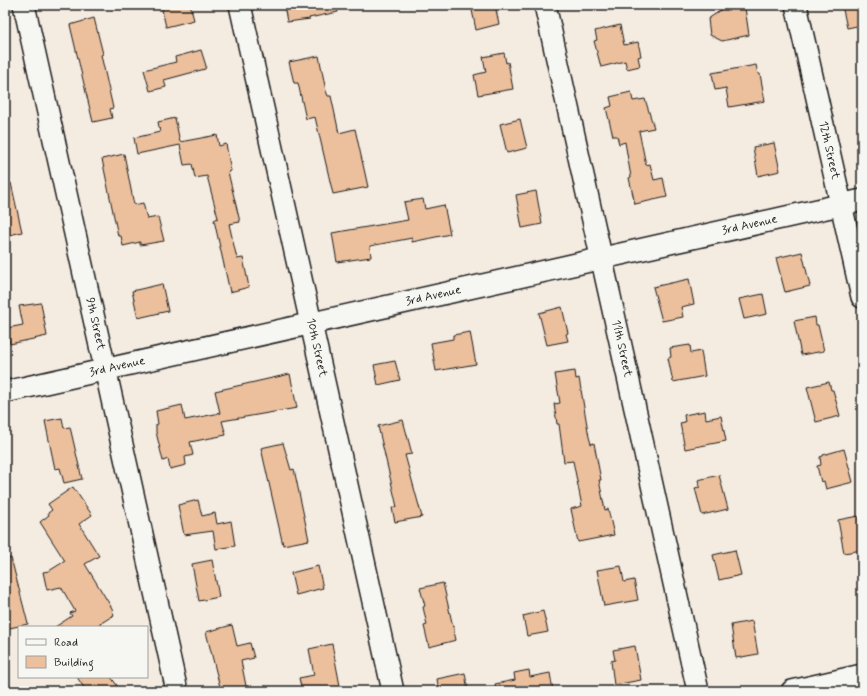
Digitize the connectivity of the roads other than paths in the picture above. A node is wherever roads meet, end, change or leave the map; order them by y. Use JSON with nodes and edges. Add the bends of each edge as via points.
{"nodes":[{"id":1,"x":24,"y":5,"type":"edge"},
{"id":2,"x":240,"y":5,"type":"edge"},
{"id":3,"x":545,"y":5,"type":"edge"},
{"id":4,"x":796,"y":5,"type":"edge"},
{"id":5,"x":862,"y":200,"type":"edge"},
{"id":6,"x":842,"y":205,"type":"junction"},
{"id":7,"x":601,"y":257,"type":"junction"},
{"id":8,"x":862,"y":296,"type":"edge"},
{"id":9,"x":310,"y":322,"type":"junction"},
{"id":10,"x":105,"y":370,"type":"junction"},
{"id":11,"x":5,"y":392,"type":"edge"},
{"id":12,"x":862,"y":675,"type":"edge"},
{"id":13,"x":177,"y":691,"type":"edge"},
{"id":14,"x":393,"y":691,"type":"edge"},
{"id":15,"x":698,"y":691,"type":"edge"},
{"id":16,"x":792,"y":691,"type":"edge"}],
"edges":[{"from":1,"to":10,"type":"street","name":"9th Street"},
{"from":2,"to":9,"type":"street","name":"10th Street"},
{"from":3,"to":7,"type":"street","name":"11th Street"},
{"from":4,"to":6,"type":"street","name":"12th Street"},
{"from":5,"to":6,"type":"street","name":"3rd Avenue"},
{"from":6,"to":7,"type":"street","name":"3rd Avenue"},
{"from":6,"to":8,"type":"street","name":"12th Street"},
{"from":7,"to":9,"type":"street","name":"3rd Avenue"},
{"from":7,"to":15,"type":"street","name":"11th Street"},
{"from":9,"to":10,"type":"street","name":"3rd Avenue"},
{"from":9,"to":14,"type":"street","name":"10th Street"},
{"from":10,"to":11,"type":"street","name":"3rd Avenue"},
{"from":10,"to":13,"type":"street","name":"9th Street"},
{"from":12,"to":16,"type":"street"}]}
